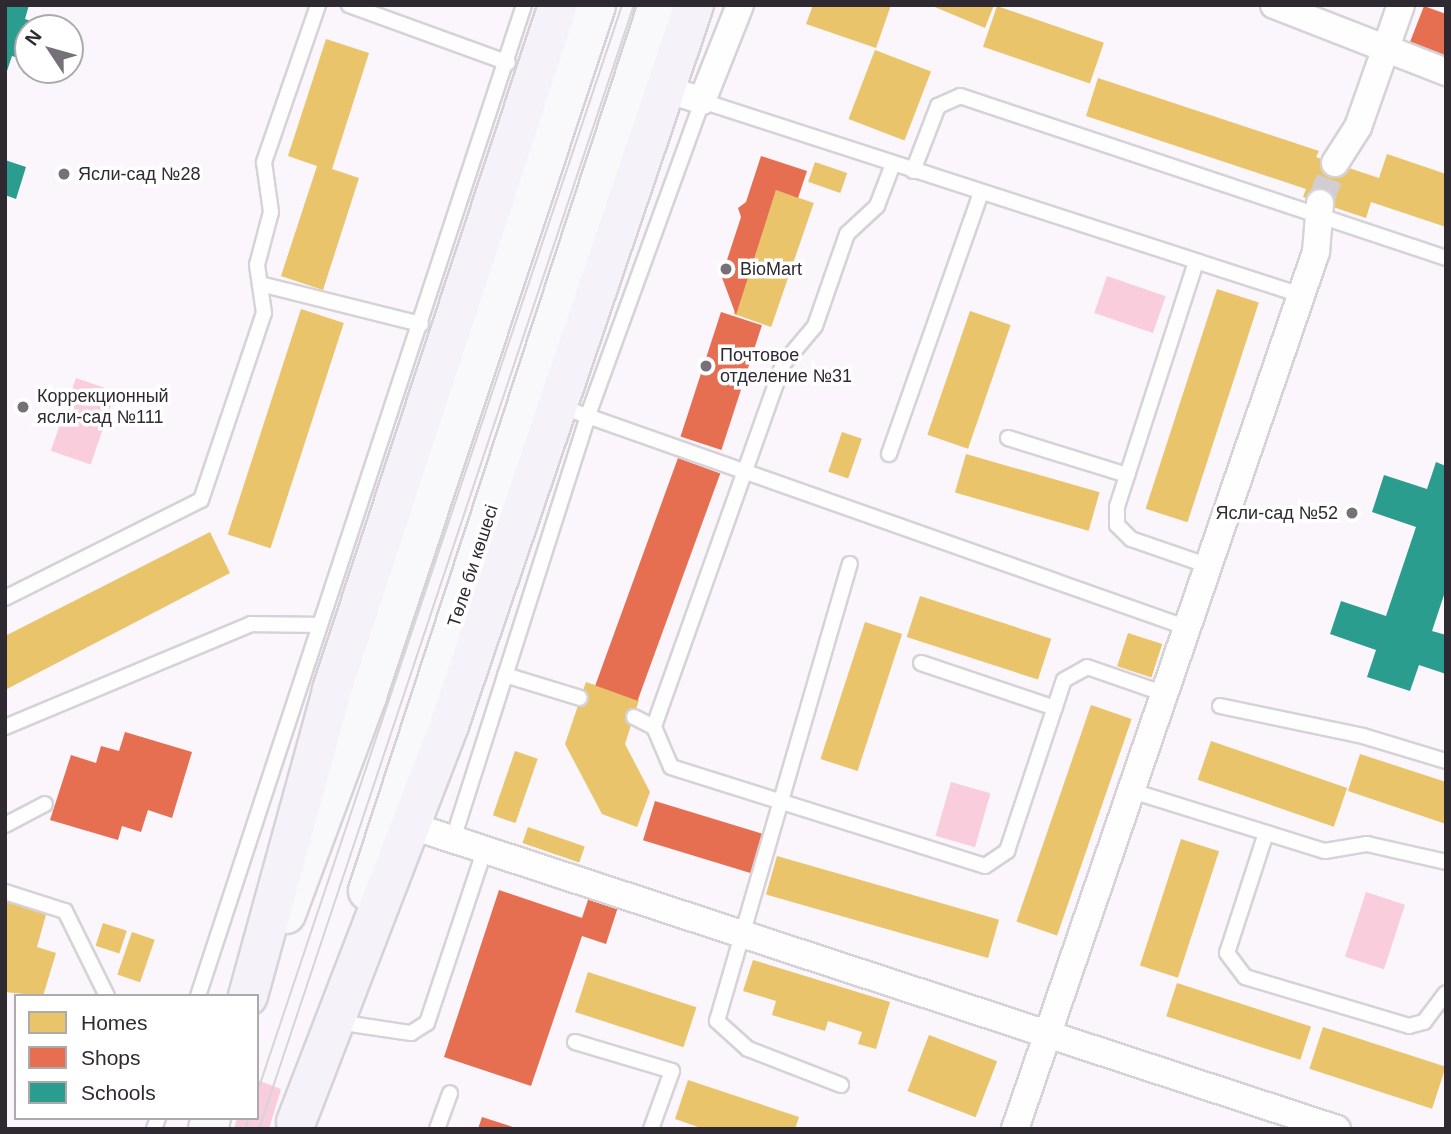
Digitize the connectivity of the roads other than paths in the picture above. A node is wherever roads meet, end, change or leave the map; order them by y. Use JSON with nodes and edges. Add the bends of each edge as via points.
{"nodes":[{"id":1,"x":318,"y":5,"type":"edge"},
{"id":2,"x":349,"y":5,"type":"edge"},
{"id":3,"x":524,"y":5,"type":"edge"},
{"id":4,"x":558,"y":5,"type":"edge"},
{"id":5,"x":596,"y":5,"type":"edge"},
{"id":6,"x":658,"y":5,"type":"edge"},
{"id":7,"x":694,"y":5,"type":"edge"},
{"id":8,"x":740,"y":5,"type":"edge"},
{"id":9,"x":1274,"y":5,"type":"edge"},
{"id":10,"x":1401,"y":5,"type":"edge"},
{"id":11,"x":1384,"y":47,"type":"junction"},
{"id":12,"x":508,"y":63,"type":"junction"},
{"id":13,"x":1446,"y":72,"type":"edge"},
{"id":14,"x":666,"y":89,"type":"junction"},
{"id":15,"x":702,"y":101,"type":"junction"},
{"id":16,"x":1335,"y":163,"type":"tunnel mouth"},
{"id":17,"x":892,"y":164,"type":"junction"},
{"id":18,"x":914,"y":171,"type":"junction"},
{"id":19,"x":981,"y":193,"type":"junction"},
{"id":20,"x":1320,"y":210,"type":"junction"},
{"id":21,"x":1446,"y":258,"type":"edge"},
{"id":22,"x":1196,"y":262,"type":"junction"},
{"id":23,"x":260,"y":284,"type":"junction"},
{"id":24,"x":1301,"y":295,"type":"junction"},
{"id":25,"x":421,"y":324,"type":"junction"},
{"id":26,"x":573,"y":410,"type":"junction"},
{"id":27,"x":1008,"y":438,"type":"dead end"},
{"id":28,"x":889,"y":454,"type":"dead end"},
{"id":29,"x":746,"y":469,"type":"junction"},
{"id":30,"x":1127,"y":475,"type":"junction"},
{"id":31,"x":850,"y":564,"type":"dead end"},
{"id":32,"x":1209,"y":566,"type":"junction"},
{"id":33,"x":5,"y":598,"type":"edge"},
{"id":34,"x":319,"y":625,"type":"junction"},
{"id":35,"x":1188,"y":628,"type":"junction"},
{"id":36,"x":921,"y":663,"type":"dead end"},
{"id":37,"x":505,"y":675,"type":"junction"},
{"id":38,"x":1165,"y":694,"type":"junction"},
{"id":39,"x":580,"y":698,"type":"dead end"},
{"id":40,"x":1220,"y":706,"type":"dead end"},
{"id":41,"x":1055,"y":708,"type":"junction"},
{"id":42,"x":634,"y":717,"type":"dead end"},
{"id":43,"x":5,"y":727,"type":"edge"},
{"id":44,"x":654,"y":727,"type":"junction"},
{"id":45,"x":1446,"y":761,"type":"edge"},
{"id":46,"x":1132,"y":791,"type":"junction"},
{"id":47,"x":784,"y":802,"type":"junction"},
{"id":48,"x":45,"y":804,"type":"dead end"},
{"id":49,"x":401,"y":822,"type":"junction"},
{"id":50,"x":5,"y":825,"type":"edge"},
{"id":51,"x":1266,"y":833,"type":"junction"},
{"id":52,"x":453,"y":839,"type":"junction"},
{"id":53,"x":485,"y":849,"type":"junction"},
{"id":54,"x":1446,"y":862,"type":"edge"},
{"id":55,"x":5,"y":892,"type":"edge"},
{"id":56,"x":742,"y":932,"type":"junction"},
{"id":57,"x":1446,"y":993,"type":"edge"},
{"id":58,"x":106,"y":994,"type":"edge"},
{"id":59,"x":199,"y":994,"type":"edge"},
{"id":60,"x":249,"y":994,"type":"edge"},
{"id":61,"x":256,"y":994,"type":"edge"},
{"id":62,"x":335,"y":1021,"type":"junction"},
{"id":63,"x":1049,"y":1031,"type":"junction"},
{"id":64,"x":575,"y":1041,"type":"dead end"},
{"id":65,"x":841,"y":1085,"type":"dead end"},
{"id":66,"x":450,"y":1093,"type":"dead end"},
{"id":67,"x":295,"y":1126,"type":"edge"},
{"id":68,"x":438,"y":1129,"type":"edge"},
{"id":69,"x":652,"y":1129,"type":"edge"},
{"id":70,"x":1015,"y":1129,"type":"edge"},
{"id":71,"x":1337,"y":1129,"type":"edge"}],
"edges":[{"from":1,"to":23,"type":"lane","via":[[264,162],[271,212],[257,265]]},
{"from":2,"to":12,"type":"lane"},
{"from":3,"to":12,"type":"lane"},
{"from":4,"to":60,"type":"main road","via":[[332,690]]},
{"from":5,"to":61,"type":"main road","via":[[367,696]]},
{"from":6,"to":49,"type":"main road","name":"Төле би көшесі","via":[[424,715]]},
{"from":7,"to":14,"type":"main road"},
{"from":8,"to":15,"type":"street"},
{"from":9,"to":11,"type":"street"},
{"from":10,"to":11,"type":"street"},
{"from":11,"to":13,"type":"street"},
{"from":11,"to":16,"type":"street","via":[[1358,127]]},
{"from":12,"to":25,"type":"lane"},
{"from":14,"to":15,"type":"street"},
{"from":14,"to":26,"type":"main road"},
{"from":15,"to":17,"type":"lane"},
{"from":15,"to":26,"type":"lane"},
{"from":17,"to":18,"type":"lane"},
{"from":17,"to":29,"type":"lane","via":[[877,206],[847,234],[815,327],[783,364]]},
{"from":18,"to":19,"type":"lane"},
{"from":18,"to":20,"type":"lane","via":[[939,106],[960,96]]},
{"from":19,"to":22,"type":"lane"},
{"from":19,"to":28,"type":"lane"},
{"from":20,"to":21,"type":"lane"},
{"from":20,"to":24,"type":"street"},
{"from":22,"to":24,"type":"lane"},
{"from":22,"to":30,"type":"lane"},
{"from":23,"to":25,"type":"lane"},
{"from":23,"to":33,"type":"lane","via":[[264,313],[201,500]]},
{"from":24,"to":32,"type":"street"},
{"from":25,"to":34,"type":"lane"},
{"from":26,"to":29,"type":"lane"},
{"from":26,"to":37,"type":"lane"},
{"from":26,"to":49,"type":"main road"},
{"from":27,"to":30,"type":"lane"},
{"from":29,"to":35,"type":"lane"},
{"from":29,"to":44,"type":"lane"},
{"from":30,"to":32,"type":"lane","via":[[1117,525],[1131,539]]},
{"from":31,"to":47,"type":"lane"},
{"from":32,"to":35,"type":"street"},
{"from":34,"to":43,"type":"lane","via":[[251,624]]},
{"from":34,"to":59,"type":"lane"},
{"from":35,"to":38,"type":"street"},
{"from":36,"to":41,"type":"lane"},
{"from":37,"to":39,"type":"lane"},
{"from":37,"to":52,"type":"lane"},
{"from":38,"to":41,"type":"lane","via":[[1087,667],[1064,680]]},
{"from":38,"to":46,"type":"street"},
{"from":40,"to":45,"type":"lane","via":[[1363,736]]},
{"from":41,"to":47,"type":"lane","via":[[1007,851],[985,866]]},
{"from":42,"to":44,"type":"lane"},
{"from":44,"to":47,"type":"lane","via":[[671,767]]},
{"from":46,"to":51,"type":"lane"},
{"from":46,"to":63,"type":"street"},
{"from":47,"to":56,"type":"lane"},
{"from":48,"to":50,"type":"lane"},
{"from":49,"to":52,"type":"street"},
{"from":49,"to":62,"type":"main road"},
{"from":49,"to":67,"type":"main road","name":"Төле би көшесі"},
{"from":51,"to":54,"type":"lane","via":[[1325,851],[1367,844]]},
{"from":51,"to":57,"type":"lane","via":[[1227,953],[1245,977],[1409,1026],[1424,1022]]},
{"from":52,"to":53,"type":"street"},
{"from":53,"to":56,"type":"street"},
{"from":53,"to":62,"type":"lane","via":[[427,1023],[411,1033]]},
{"from":55,"to":58,"type":"lane","via":[[65,911]]},
{"from":56,"to":63,"type":"street"},
{"from":56,"to":65,"type":"lane","via":[[717,1021],[748,1049]]},
{"from":62,"to":67,"type":"main road"},
{"from":63,"to":70,"type":"street"},
{"from":63,"to":71,"type":"street"},
{"from":64,"to":69,"type":"lane","via":[[672,1071]]},
{"from":66,"to":68,"type":"lane"}]}
